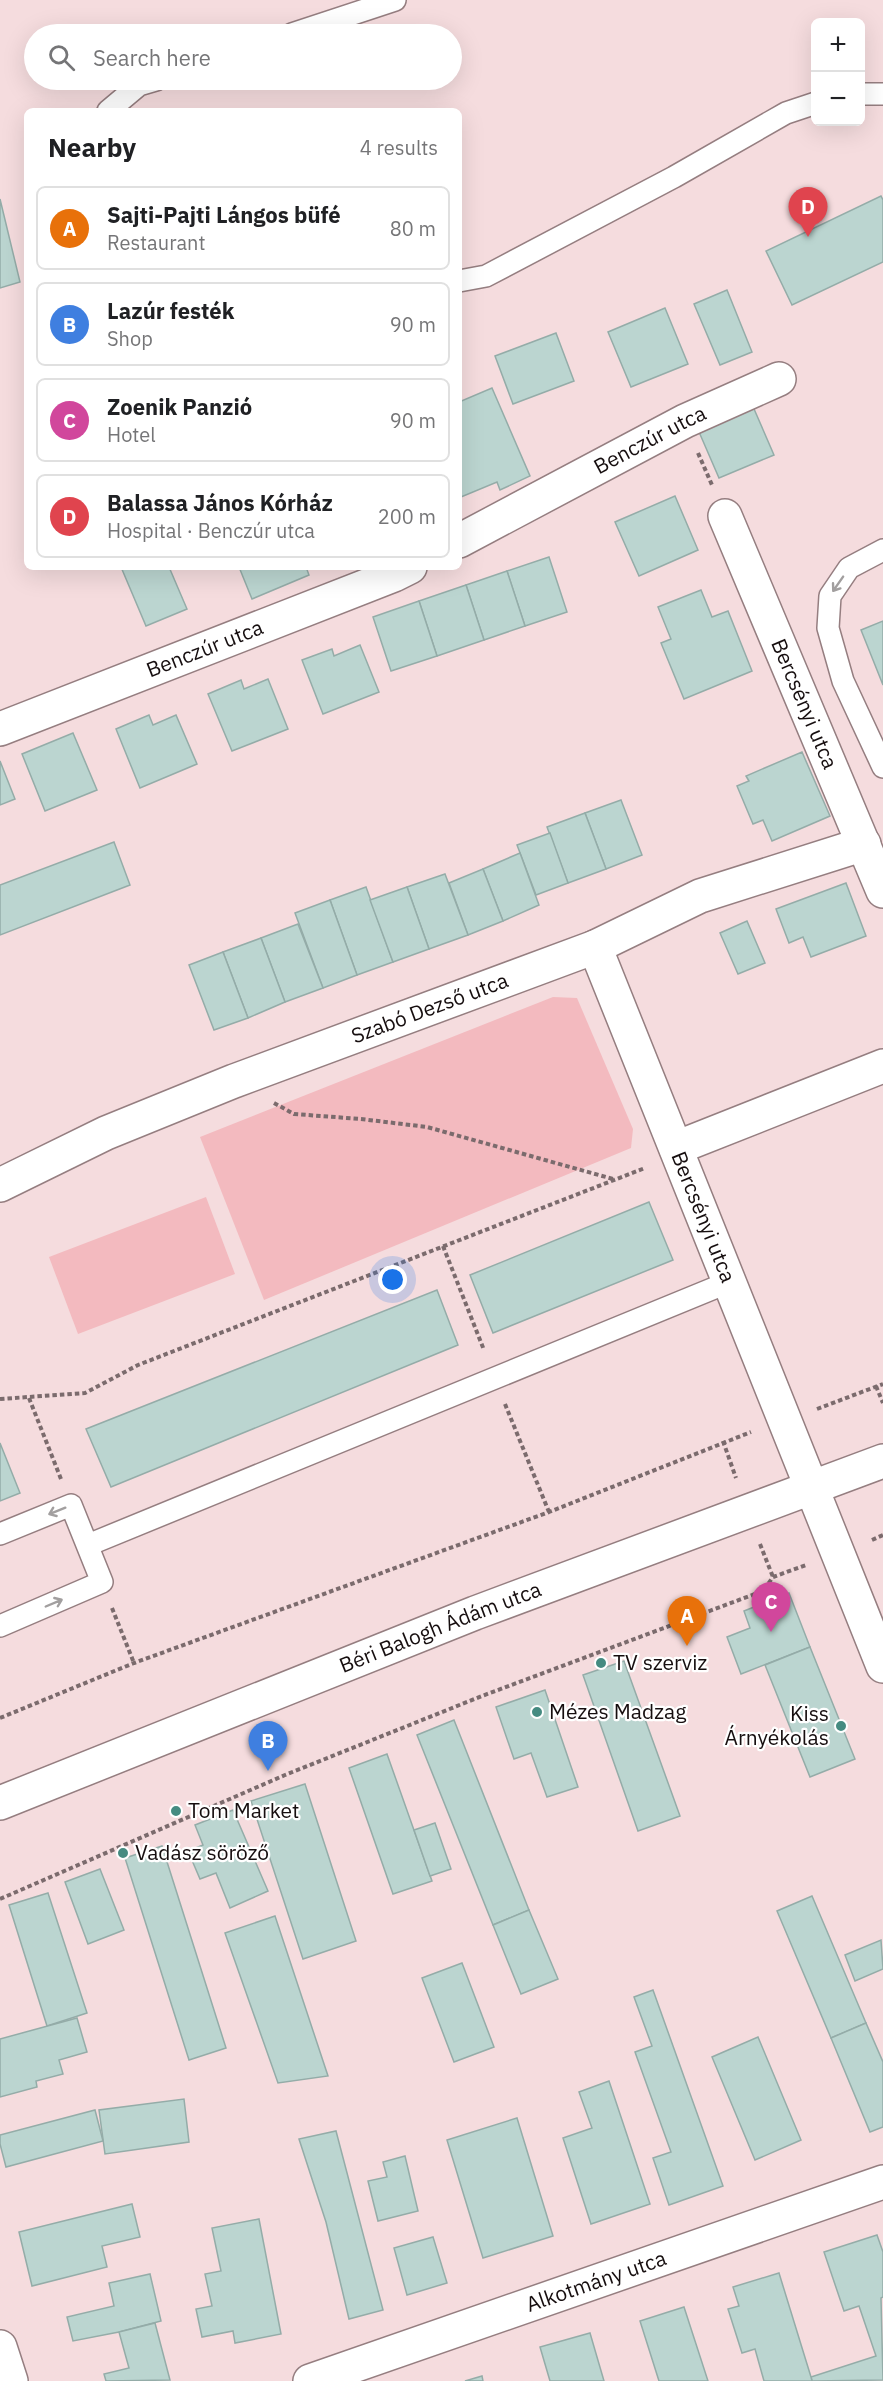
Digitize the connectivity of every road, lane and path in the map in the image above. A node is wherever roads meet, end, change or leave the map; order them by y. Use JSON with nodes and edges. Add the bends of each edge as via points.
{"nodes":[{"id":1,"x":395,"y":0,"type":"edge"},
{"id":2,"x":322,"y":24,"type":"edge"},
{"id":3,"x":133,"y":90,"type":"edge"},
{"id":4,"x":865,"y":94,"type":"edge"},
{"id":5,"x":883,"y":94,"type":"edge"},
{"id":6,"x":811,"y":105,"type":"edge"},
{"id":7,"x":112,"y":108,"type":"edge"},
{"id":8,"x":462,"y":280,"type":"edge"},
{"id":9,"x":779,"y":379,"type":"dead end"},
{"id":10,"x":725,"y":516,"type":"dead end"},
{"id":11,"x":462,"y":539,"type":"edge"},
{"id":12,"x":883,"y":550,"type":"edge"},
{"id":13,"x":404,"y":570,"type":"edge"},
{"id":14,"x":0,"y":729,"type":"edge"},
{"id":15,"x":883,"y":767,"type":"edge"},
{"id":16,"x":864,"y":844,"type":"junction"},
{"id":17,"x":883,"y":891,"type":"edge"},
{"id":18,"x":595,"y":947,"type":"junction"},
{"id":19,"x":883,"y":1066,"type":"edge"},
{"id":20,"x":234,"y":1081,"type":"junction"},
{"id":21,"x":678,"y":1151,"type":"junction"},
{"id":22,"x":614,"y":1179,"type":"junction"},
{"id":23,"x":0,"y":1185,"type":"edge"},
{"id":24,"x":443,"y":1246,"type":"junction"},
{"id":25,"x":729,"y":1282,"type":"junction"},
{"id":26,"x":495,"y":1378,"type":"junction"},
{"id":27,"x":883,"y":1384,"type":"edge"},
{"id":28,"x":876,"y":1386,"type":"junction"},
{"id":29,"x":29,"y":1398,"type":"junction"},
{"id":30,"x":0,"y":1399,"type":"edge"},
{"id":31,"x":883,"y":1403,"type":"edge"},
{"id":32,"x":786,"y":1421,"type":"junction"},
{"id":33,"x":883,"y":1461,"type":"edge"},
{"id":34,"x":812,"y":1487,"type":"junction"},
{"id":35,"x":71,"y":1505,"type":"junction"},
{"id":36,"x":549,"y":1512,"type":"junction"},
{"id":37,"x":0,"y":1534,"type":"edge"},
{"id":38,"x":88,"y":1545,"type":"junction"},
{"id":39,"x":773,"y":1577,"type":"dead end"},
{"id":40,"x":102,"y":1582,"type":"junction"},
{"id":41,"x":0,"y":1626,"type":"edge"},
{"id":42,"x":134,"y":1663,"type":"junction"},
{"id":43,"x":883,"y":1666,"type":"edge"},
{"id":44,"x":0,"y":1718,"type":"edge"},
{"id":45,"x":0,"y":1803,"type":"edge"},
{"id":46,"x":0,"y":1899,"type":"edge"},
{"id":47,"x":883,"y":2182,"type":"edge"},
{"id":48,"x":0,"y":2347,"type":"edge"},
{"id":49,"x":11,"y":2381,"type":"edge"},
{"id":50,"x":310,"y":2381,"type":"edge"}],
"edges":[{"from":1,"to":2,"type":"lane"},
{"from":3,"to":7,"type":"lane"},
{"from":4,"to":5,"type":"lane"},
{"from":6,"to":8,"type":"lane","via":[[786,113],[486,276]]},
{"from":9,"to":11,"type":"street","name":"Benczúr utca","via":[[685,421]]},
{"from":10,"to":16,"type":"street","name":"Bercsényi utca"},
{"from":12,"to":15,"type":"lane","one_way":true,"via":[[849,568],[830,596],[828,628],[843,681]]},
{"from":13,"to":14,"type":"street","name":"Benczúr utca"},
{"from":16,"to":17,"type":"street","name":"Bercsényi utca"},
{"from":16,"to":18,"type":"street","name":"Szabó Dezső utca","via":[[700,896]]},
{"from":18,"to":20,"type":"street","name":"Szabó Dezső utca"},
{"from":18,"to":21,"type":"street","name":"Bercsényi utca"},
{"from":19,"to":21,"type":"street"},
{"from":20,"to":22,"type":"path","via":[[294,1114],[427,1127]]},
{"from":20,"to":23,"type":"street","name":"Szabó Dezső utca","via":[[106,1133]]},
{"from":21,"to":22,"type":"path"},
{"from":21,"to":25,"type":"street","name":"Bercsényi utca"},
{"from":22,"to":24,"type":"path"},
{"from":24,"to":26,"type":"path"},
{"from":24,"to":29,"type":"path","via":[[138,1365],[86,1393]]},
{"from":25,"to":26,"type":"lane"},
{"from":25,"to":32,"type":"street","name":"Bercsényi utca"},
{"from":26,"to":36,"type":"path"},
{"from":26,"to":38,"type":"lane"},
{"from":27,"to":28,"type":"path"},
{"from":28,"to":31,"type":"path"},
{"from":28,"to":32,"type":"path"},
{"from":29,"to":30,"type":"path"},
{"from":29,"to":35,"type":"path"},
{"from":32,"to":34,"type":"street","name":"Bercsényi utca"},
{"from":32,"to":36,"type":"path"},
{"from":33,"to":34,"type":"street","name":"Béri Balogh Ádám utca"},
{"from":34,"to":43,"type":"street","name":"Bercsényi utca"},
{"from":34,"to":45,"type":"street","name":"Béri Balogh Ádám utca","via":[[475,1613]]},
{"from":35,"to":37,"type":"lane","one_way":true},
{"from":35,"to":38,"type":"lane"},
{"from":36,"to":42,"type":"path"},
{"from":38,"to":40,"type":"lane"},
{"from":39,"to":46,"type":"path","via":[[763,1591],[307,1766]]},
{"from":41,"to":40,"type":"lane","one_way":true},
{"from":40,"to":42,"type":"path"},
{"from":42,"to":44,"type":"path"},
{"from":47,"to":50,"type":"street","name":"Alkotmány utca"},
{"from":48,"to":49,"type":"street"}]}
